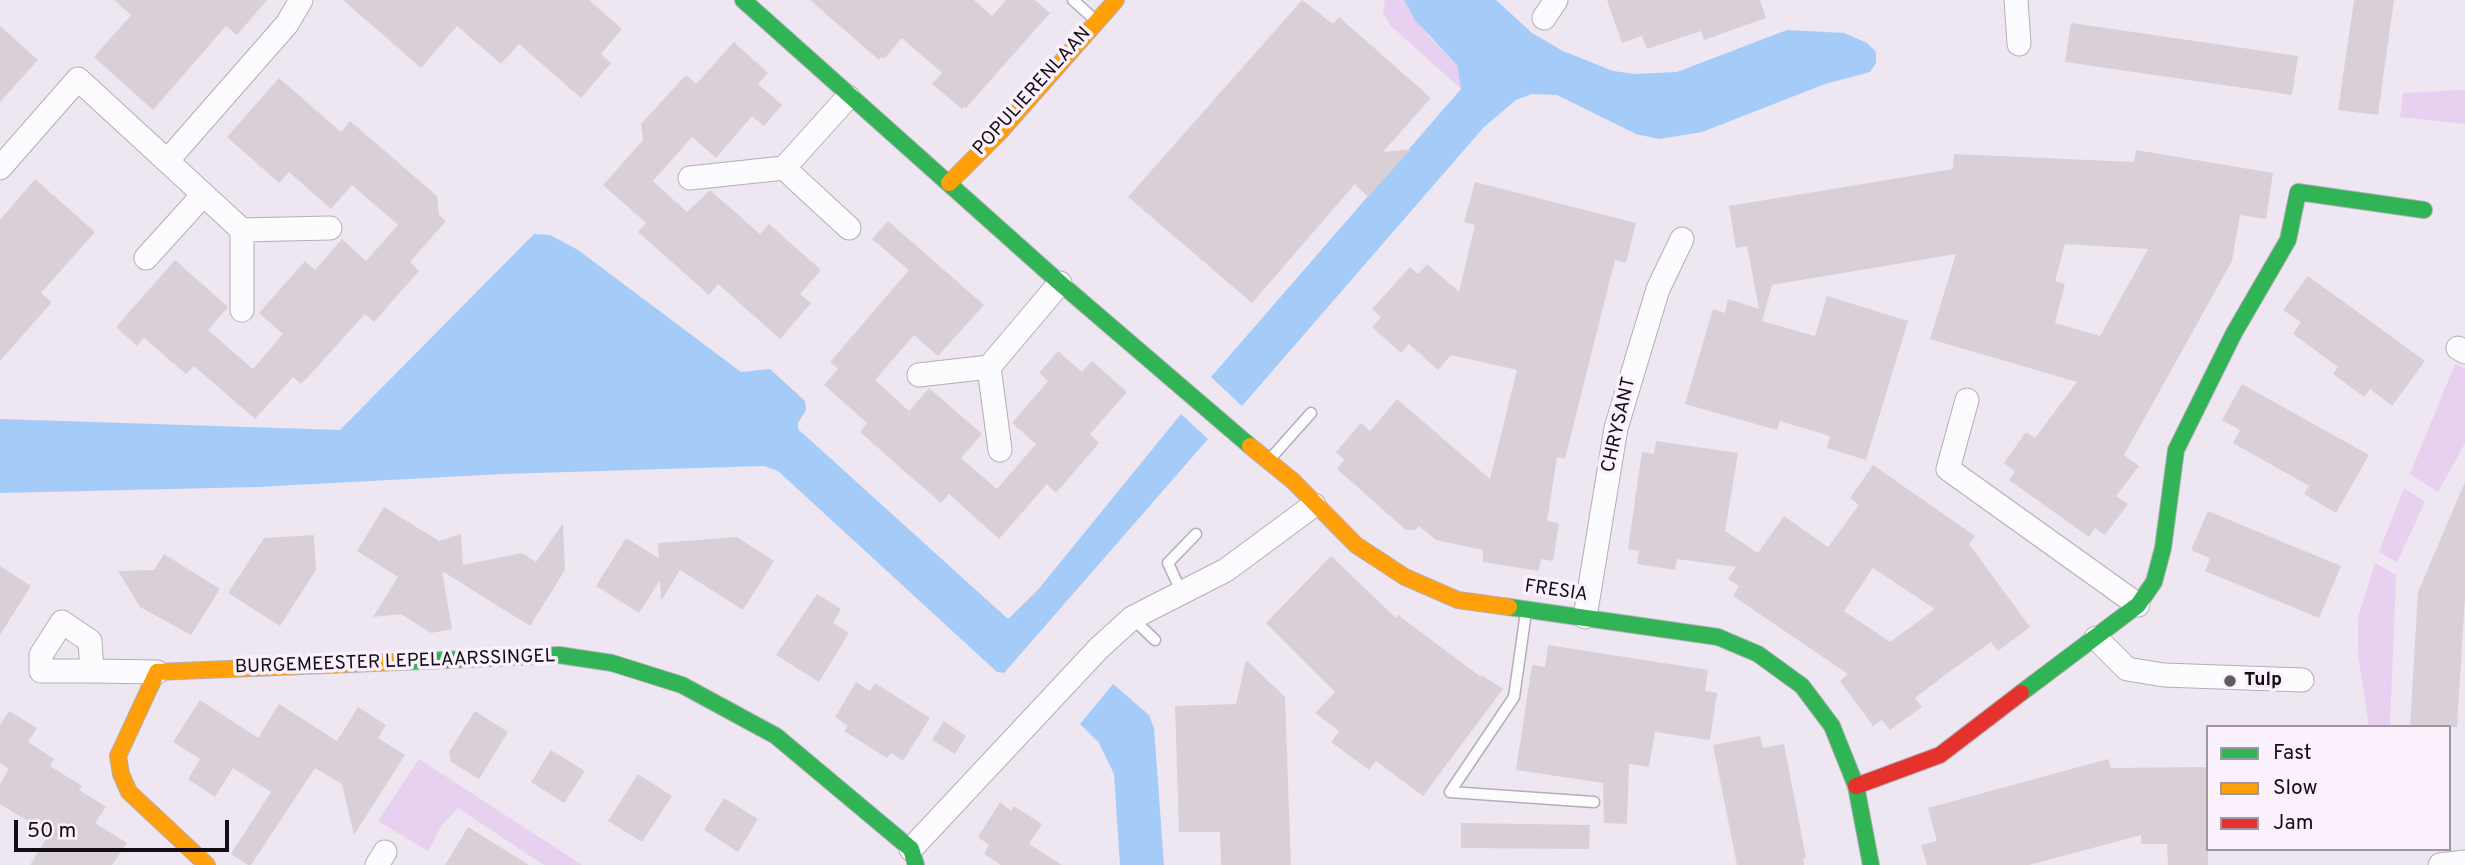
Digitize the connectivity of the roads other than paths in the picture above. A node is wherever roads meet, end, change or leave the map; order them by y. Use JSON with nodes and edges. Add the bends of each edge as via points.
{"nodes":[{"id":1,"x":301,"y":0,"type":"edge"},
{"id":2,"x":743,"y":0,"type":"edge"},
{"id":3,"x":1073,"y":0,"type":"edge"},
{"id":4,"x":1116,"y":0,"type":"edge"},
{"id":5,"x":2016,"y":0,"type":"edge"},
{"id":6,"x":1097,"y":22,"type":"junction"},
{"id":7,"x":2019,"y":44,"type":"dead end"},
{"id":8,"x":848,"y":97,"type":"junction"},
{"id":9,"x":167,"y":161,"type":"junction"},
{"id":10,"x":783,"y":168,"type":"junction"},
{"id":11,"x":0,"y":169,"type":"edge"},
{"id":12,"x":690,"y":178,"type":"dead end"},
{"id":13,"x":950,"y":183,"type":"junction"},
{"id":14,"x":203,"y":195,"type":"junction"},
{"id":15,"x":2424,"y":210,"type":"dead end"},
{"id":16,"x":330,"y":228,"type":"dead end"},
{"id":17,"x":849,"y":228,"type":"dead end"},
{"id":18,"x":242,"y":230,"type":"junction"},
{"id":19,"x":1682,"y":239,"type":"dead end"},
{"id":20,"x":146,"y":258,"type":"dead end"},
{"id":21,"x":1060,"y":283,"type":"junction"},
{"id":22,"x":242,"y":310,"type":"dead end"},
{"id":23,"x":989,"y":367,"type":"junction"},
{"id":24,"x":919,"y":375,"type":"dead end"},
{"id":25,"x":1967,"y":400,"type":"dead end"},
{"id":26,"x":1311,"y":413,"type":"dead end"},
{"id":27,"x":1000,"y":450,"type":"dead end"},
{"id":28,"x":1268,"y":461,"type":"junction"},
{"id":29,"x":1314,"y":505,"type":"junction"},
{"id":30,"x":1196,"y":534,"type":"dead end"},
{"id":31,"x":1181,"y":592,"type":"junction"},
{"id":32,"x":2138,"y":606,"type":"junction"},
{"id":33,"x":1527,"y":609,"type":"junction"},
{"id":34,"x":1585,"y":617,"type":"junction"},
{"id":35,"x":1132,"y":618,"type":"junction"},
{"id":36,"x":2096,"y":638,"type":"junction"},
{"id":37,"x":1155,"y":640,"type":"dead end"},
{"id":38,"x":92,"y":671,"type":"dead end"},
{"id":39,"x":157,"y":672,"type":"junction"},
{"id":40,"x":2302,"y":680,"type":"dead end"},
{"id":41,"x":1856,"y":786,"type":"junction"},
{"id":42,"x":1594,"y":802,"type":"dead end"},
{"id":43,"x":914,"y":857,"type":"edge"},
{"id":44,"x":2465,"y":862,"type":"edge"},
{"id":45,"x":207,"y":865,"type":"edge"},
{"id":46,"x":1871,"y":865,"type":"edge"},
{"id":47,"x":2440,"y":865,"type":"edge"}],
"edges":[{"from":1,"to":9,"type":"street","via":[[287,24]]},
{"from":2,"to":8,"type":"street"},
{"from":3,"to":6,"type":"lane"},
{"from":4,"to":6,"type":"street","name":"POPULIERENLAAN"},
{"from":5,"to":7,"type":"street"},
{"from":6,"to":13,"type":"street","name":"POPULIERENLAAN"},
{"from":8,"to":10,"type":"street"},
{"from":8,"to":13,"type":"street"},
{"from":9,"to":11,"type":"street","via":[[78,79]]},
{"from":9,"to":14,"type":"street"},
{"from":10,"to":12,"type":"street"},
{"from":10,"to":17,"type":"street"},
{"from":13,"to":21,"type":"street"},
{"from":14,"to":18,"type":"street"},
{"from":14,"to":20,"type":"street"},
{"from":15,"to":32,"type":"street","via":[[2298,192],[2288,240],[2234,333],[2176,450],[2163,548],[2154,582]]},
{"from":16,"to":18,"type":"street"},
{"from":18,"to":22,"type":"street"},
{"from":19,"to":34,"type":"street","name":"CHRYSANT","via":[[1658,289],[1616,428]]},
{"from":21,"to":23,"type":"street"},
{"from":21,"to":28,"type":"street","name":"FRESIA"},
{"from":23,"to":24,"type":"street"},
{"from":23,"to":27,"type":"street"},
{"from":25,"to":32,"type":"street","via":[[1948,469]]},
{"from":26,"to":28,"type":"lane"},
{"from":28,"to":29,"type":"street","name":"FRESIA"},
{"from":29,"to":31,"type":"street","name":"BURGEMEESTER LEPELAARSSINGEL","via":[[1226,570]]},
{"from":29,"to":33,"type":"street","name":"FRESIA","via":[[1356,545],[1405,577],[1458,600]]},
{"from":30,"to":31,"type":"lane","via":[[1168,563]]},
{"from":31,"to":35,"type":"street","name":"BURGEMEESTER LEPELAARSSINGEL"},
{"from":32,"to":36,"type":"street"},
{"from":33,"to":34,"type":"street","name":"FRESIA"},
{"from":33,"to":42,"type":"lane","via":[[1514,697],[1450,792]]},
{"from":34,"to":41,"type":"street","name":"FRESIA","via":[[1718,637],[1758,654],[1802,686],[1832,726]]},
{"from":35,"to":37,"type":"lane"},
{"from":35,"to":43,"type":"street","name":"BURGEMEESTER LEPELAARSSINGEL","via":[[1099,648]]},
{"from":36,"to":40,"type":"street","via":[[2127,669],[2164,675]]},
{"from":36,"to":41,"type":"street","via":[[1940,755]]},
{"from":38,"to":39,"type":"street","name":"BURGEMEESTER LEPELAARSSINGEL"},
{"from":39,"to":43,"type":"street","name":"BURGEMEESTER LEPELAARSSINGEL","via":[[559,655],[612,663],[682,685],[776,736]]},
{"from":39,"to":45,"type":"street","via":[[118,757],[121,774],[128,792]]},
{"from":41,"to":46,"type":"street","name":"FRESIA"},
{"from":44,"to":47,"type":"street"}]}
